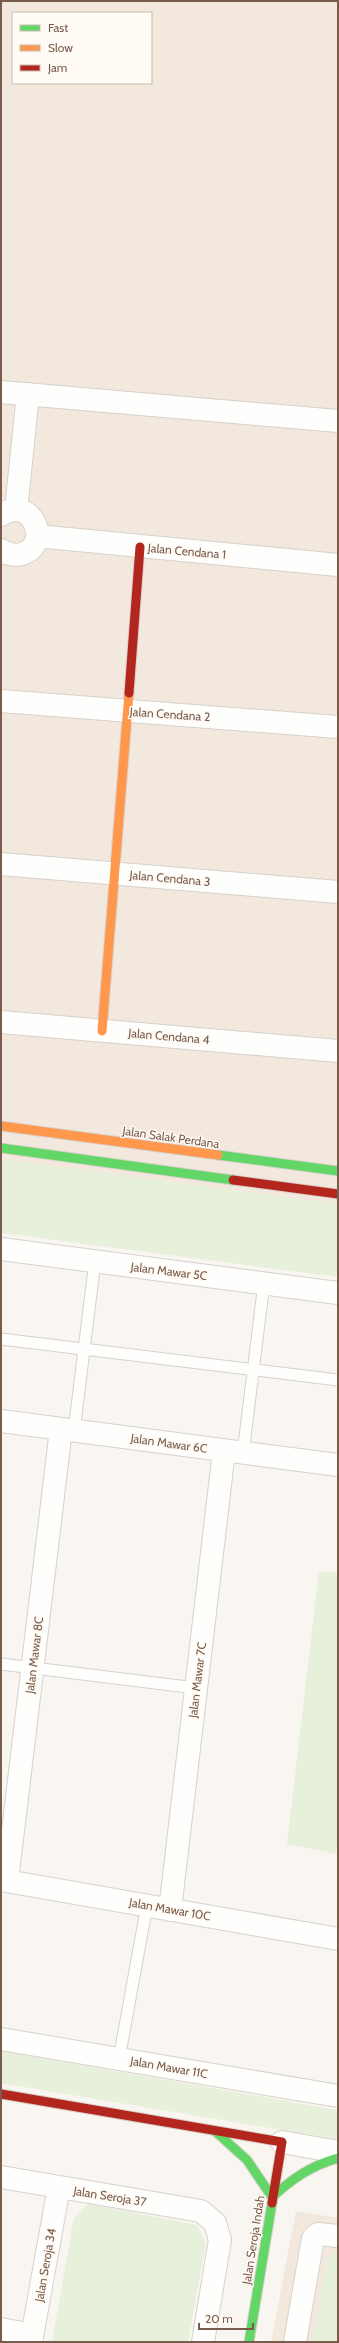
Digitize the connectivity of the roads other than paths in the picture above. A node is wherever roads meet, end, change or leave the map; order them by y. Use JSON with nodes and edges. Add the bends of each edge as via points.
{"nodes":[{"id":1,"x":1,"y":392,"type":"edge"},
{"id":2,"x":28,"y":394,"type":"junction"},
{"id":3,"x":338,"y":421,"type":"edge"},
{"id":4,"x":9,"y":512,"type":"edge"},
{"id":5,"x":37,"y":536,"type":"junction"},
{"id":6,"x":140,"y":547,"type":"junction"},
{"id":7,"x":1,"y":550,"type":"edge"},
{"id":8,"x":338,"y":565,"type":"edge"},
{"id":9,"x":1,"y":701,"type":"edge"},
{"id":10,"x":127,"y":711,"type":"junction"},
{"id":11,"x":338,"y":727,"type":"edge"},
{"id":12,"x":1,"y":864,"type":"edge"},
{"id":13,"x":114,"y":874,"type":"junction"},
{"id":14,"x":338,"y":892,"type":"edge"},
{"id":15,"x":1,"y":1022,"type":"edge"},
{"id":16,"x":102,"y":1031,"type":"junction"},
{"id":17,"x":338,"y":1051,"type":"edge"},
{"id":18,"x":1,"y":1126,"type":"edge"},
{"id":19,"x":1,"y":1148,"type":"edge"},
{"id":20,"x":338,"y":1171,"type":"edge"},
{"id":21,"x":338,"y":1194,"type":"edge"},
{"id":22,"x":1,"y":1249,"type":"edge"},
{"id":23,"x":95,"y":1262,"type":"junction"},
{"id":24,"x":264,"y":1284,"type":"junction"},
{"id":25,"x":338,"y":1293,"type":"edge"},
{"id":26,"x":1,"y":1339,"type":"edge"},
{"id":27,"x":84,"y":1349,"type":"junction"},
{"id":28,"x":253,"y":1369,"type":"junction"},
{"id":29,"x":338,"y":1380,"type":"edge"},
{"id":30,"x":1,"y":1421,"type":"edge"},
{"id":31,"x":67,"y":1430,"type":"junction"},
{"id":32,"x":234,"y":1452,"type":"junction"},
{"id":33,"x":338,"y":1465,"type":"edge"},
{"id":34,"x":1,"y":1664,"type":"edge"},
{"id":35,"x":32,"y":1668,"type":"junction"},
{"id":36,"x":196,"y":1688,"type":"junction"},
{"id":37,"x":4,"y":1881,"type":"edge"},
{"id":38,"x":147,"y":1905,"type":"junction"},
{"id":39,"x":170,"y":1910,"type":"junction"},
{"id":40,"x":338,"y":1939,"type":"edge"},
{"id":41,"x":1,"y":2038,"type":"edge"},
{"id":42,"x":119,"y":2059,"type":"junction"},
{"id":43,"x":1,"y":2094,"type":"edge"},
{"id":44,"x":338,"y":2096,"type":"edge"},
{"id":45,"x":214,"y":2130,"type":"junction"},
{"id":46,"x":282,"y":2142,"type":"junction"},
{"id":47,"x":338,"y":2152,"type":"edge"},
{"id":48,"x":338,"y":2158,"type":"edge"},
{"id":49,"x":1,"y":2177,"type":"edge"},
{"id":50,"x":59,"y":2187,"type":"junction"},
{"id":51,"x":272,"y":2197,"type":"junction"},
{"id":52,"x":338,"y":2236,"type":"edge"},
{"id":53,"x":1,"y":2329,"type":"edge"},
{"id":54,"x":32,"y":2338,"type":"edge"},
{"id":55,"x":203,"y":2342,"type":"edge"},
{"id":56,"x":249,"y":2342,"type":"edge"},
{"id":57,"x":295,"y":2342,"type":"edge"}],
"edges":[{"from":1,"to":2,"type":"street"},
{"from":2,"to":3,"type":"street"},
{"from":2,"to":4,"type":"street"},
{"from":4,"to":5,"type":"street","via":[[30,516]]},
{"from":5,"to":6,"type":"street","name":"Jalan Cendana 1"},
{"from":5,"to":7,"type":"street","via":[[35,543],[24,553],[9,554]]},
{"from":6,"to":8,"type":"street","name":"Jalan Cendana 1"},
{"from":6,"to":10,"type":"street"},
{"from":9,"to":10,"type":"street","name":"Jalan Cendana 2"},
{"from":10,"to":11,"type":"street","name":"Jalan Cendana 2"},
{"from":10,"to":13,"type":"street"},
{"from":12,"to":13,"type":"street","name":"Jalan Cendana 3"},
{"from":13,"to":14,"type":"street","name":"Jalan Cendana 3"},
{"from":13,"to":16,"type":"street"},
{"from":15,"to":16,"type":"street","name":"Jalan Cendana 4"},
{"from":16,"to":17,"type":"street","name":"Jalan Cendana 4"},
{"from":18,"to":20,"type":"street","name":"Jalan Salak Perdana"},
{"from":19,"to":21,"type":"street"},
{"from":22,"to":23,"type":"street","name":"Jalan Mawar 5C"},
{"from":23,"to":24,"type":"street","name":"Jalan Mawar 5C"},
{"from":23,"to":27,"type":"lane"},
{"from":24,"to":25,"type":"street","name":"Jalan Mawar 5C"},
{"from":24,"to":28,"type":"lane"},
{"from":26,"to":27,"type":"lane"},
{"from":27,"to":28,"type":"lane"},
{"from":27,"to":31,"type":"lane"},
{"from":28,"to":29,"type":"lane"},
{"from":28,"to":32,"type":"lane"},
{"from":30,"to":31,"type":"street","name":"Jalan Mawar 6C"},
{"from":31,"to":32,"type":"street","name":"Jalan Mawar 6C"},
{"from":31,"to":35,"type":"street","name":"Jalan Mawar 8C"},
{"from":32,"to":33,"type":"street","name":"Jalan Mawar 6C"},
{"from":32,"to":36,"type":"street","name":"Jalan Mawar 7C"},
{"from":34,"to":35,"type":"lane"},
{"from":35,"to":36,"type":"lane"},
{"from":35,"to":37,"type":"street","name":"Jalan Mawar 8C"},
{"from":36,"to":39,"type":"street","name":"Jalan Mawar 7C"},
{"from":37,"to":38,"type":"street","name":"Jalan Mawar 10C"},
{"from":38,"to":39,"type":"street","name":"Jalan Mawar 10C"},
{"from":38,"to":42,"type":"lane"},
{"from":39,"to":40,"type":"street","name":"Jalan Mawar 10C"},
{"from":41,"to":42,"type":"street","name":"Jalan Mawar 11C"},
{"from":42,"to":44,"type":"street","name":"Jalan Mawar 11C"},
{"from":43,"to":45,"type":"street"},
{"from":45,"to":46,"type":"street"},
{"from":45,"to":51,"type":"street","via":[[245,2156]]},
{"from":46,"to":47,"type":"street"},
{"from":46,"to":51,"type":"street","name":"Jalan Seroja Indah"},
{"from":48,"to":51,"type":"street","via":[[323,2161],[298,2174]]},
{"from":49,"to":50,"type":"street","name":"Jalan Seroja 37"},
{"from":50,"to":54,"type":"street","name":"Jalan Seroja 34"},
{"from":50,"to":55,"type":"street","name":"Jalan Seroja 37","via":[[201,2211],[215,2223],[220,2240]]},
{"from":51,"to":56,"type":"street","name":"Jalan Seroja Indah"},
{"from":52,"to":57,"type":"street","via":[[318,2234],[313,2238]]},
{"from":53,"to":54,"type":"street"}]}
